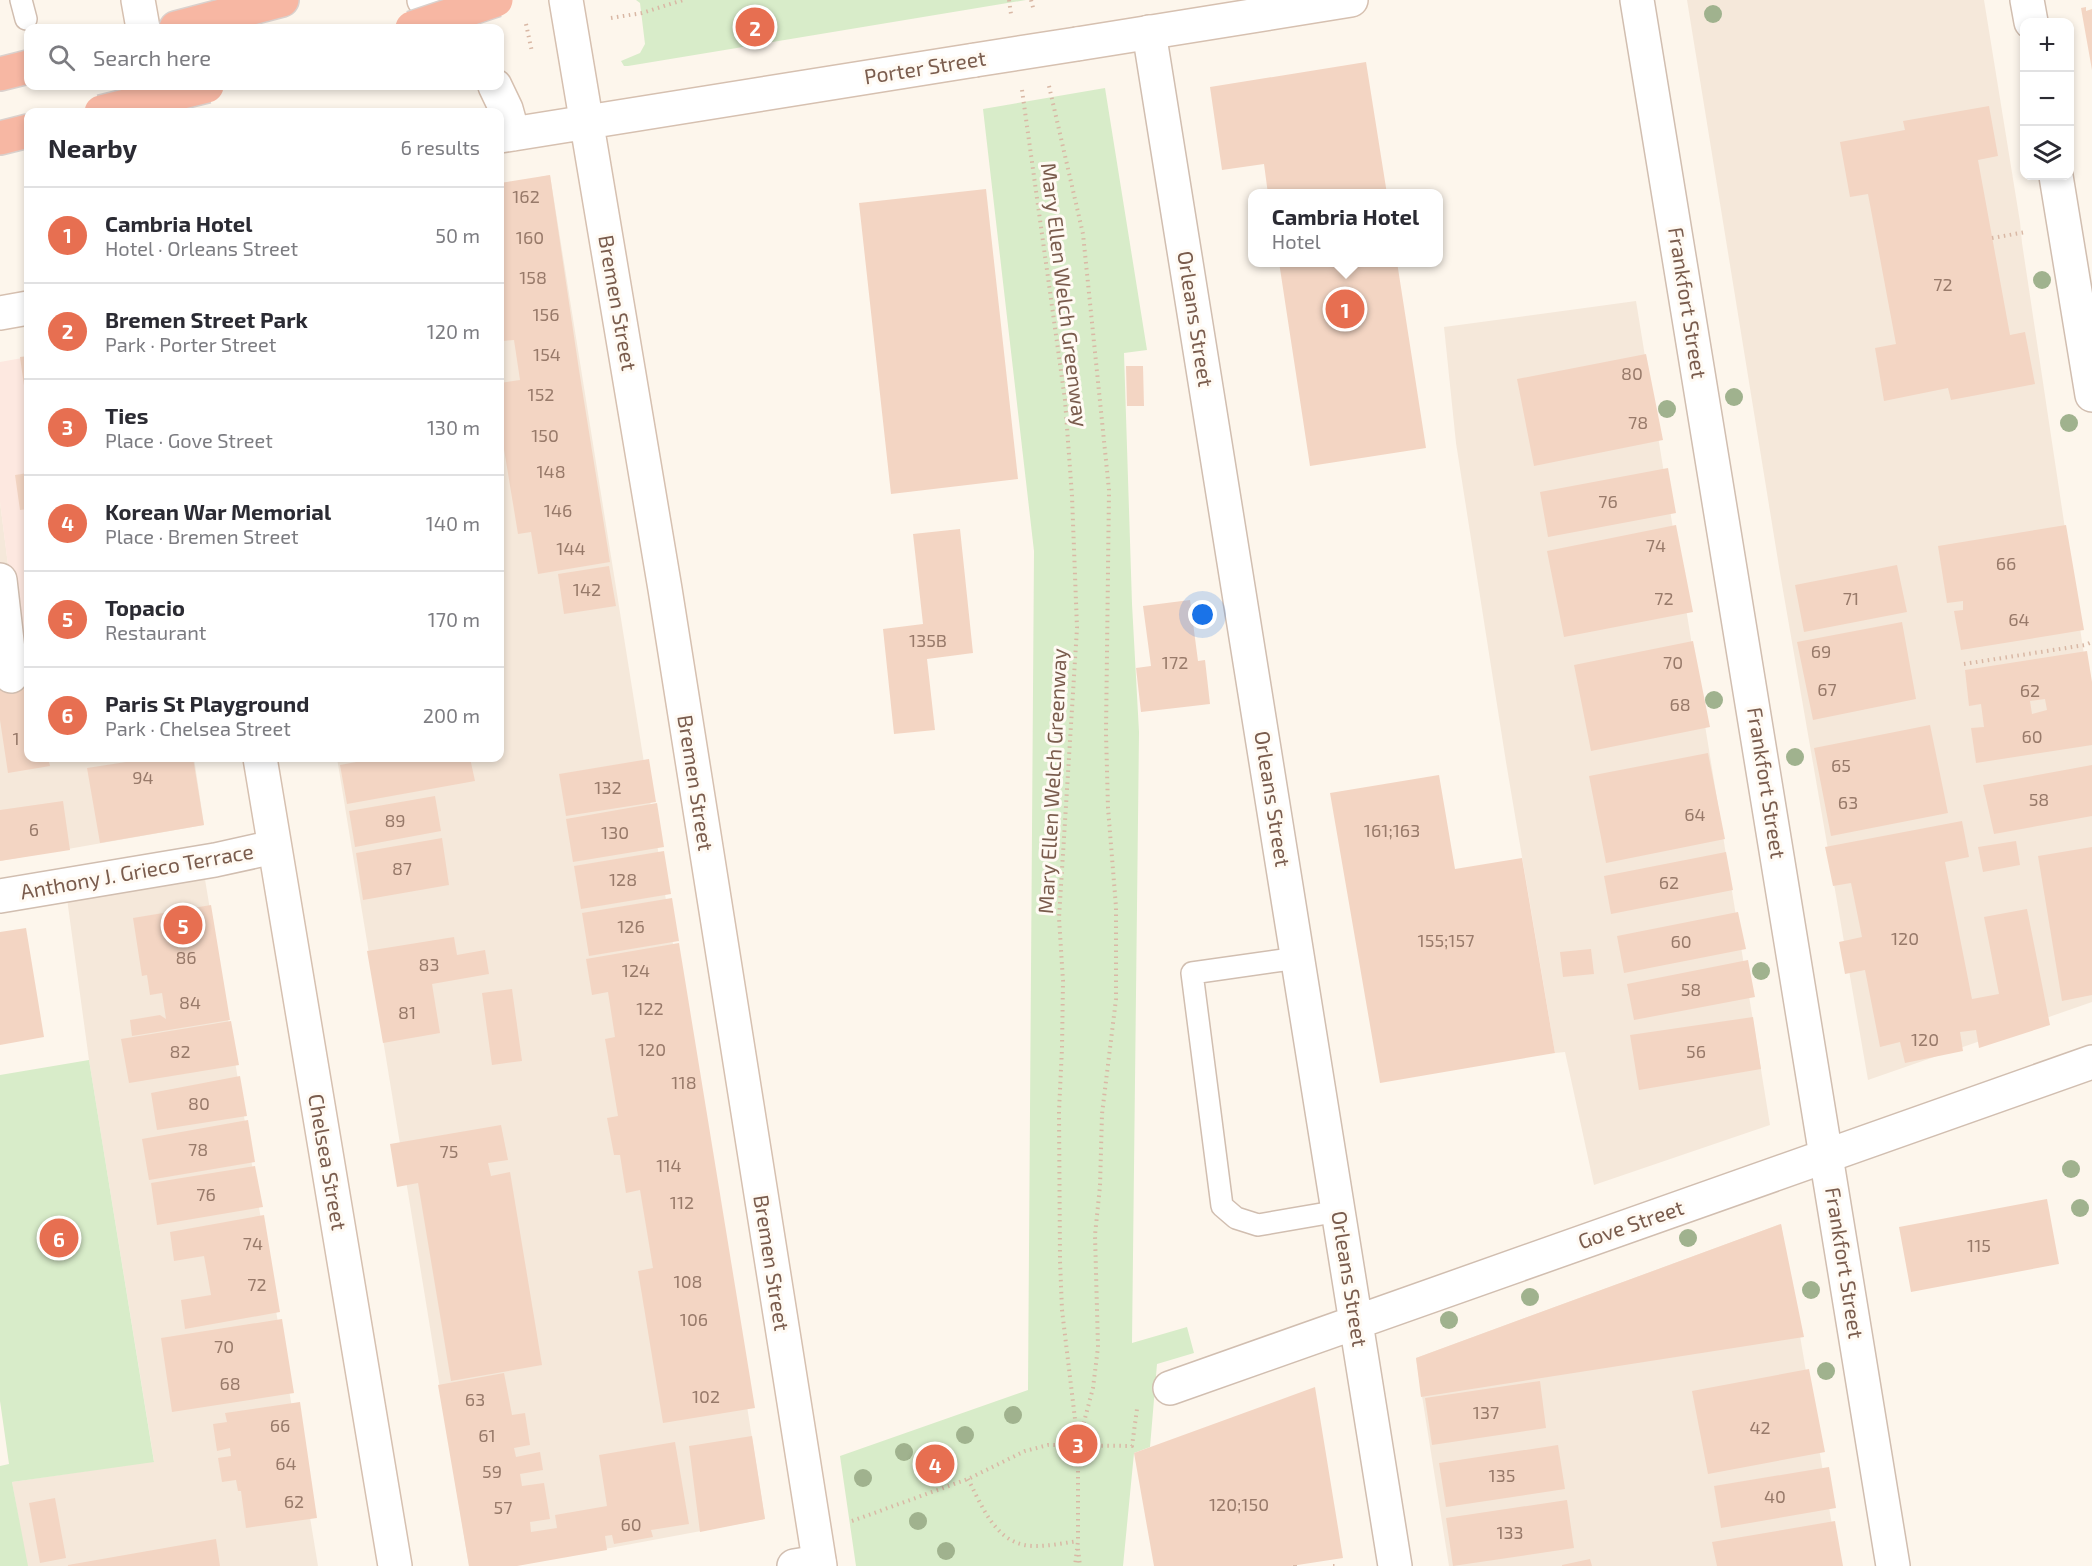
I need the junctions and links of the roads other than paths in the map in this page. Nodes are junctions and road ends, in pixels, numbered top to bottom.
1 (138, 0) edge
2 (282, 0) edge
3 (424, 0) edge
4 (496, 0) edge
5 (566, 0) edge
6 (1351, 0) edge
7 (1637, 0) edge
8 (2028, 0) edge
9 (2030, 18) edge
10 (142, 24) edge
11 (191, 24) edge
12 (424, 24) edge
13 (445, 24) edge
14 (1149, 32) junction
15 (24, 68) edge
16 (0, 74) edge
17 (153, 90) edge
18 (191, 90) edge
19 (497, 90) edge
20 (117, 108) edge
21 (155, 108) edge
22 (586, 122) junction
23 (24, 132) edge
24 (506, 135) edge
25 (0, 138) edge
26 (2057, 180) edge
27 (24, 309) edge
28 (0, 313) edge
29 (2092, 395) edge
30 (0, 580) edge
31 (13, 675) edge
32 (261, 762) edge
33 (274, 847) junction
34 (0, 896) edge
35 (1298, 958) junction
36 (2092, 1062) edge
37 (1827, 1156) junction
38 (1339, 1211) junction
39 (1356, 1321) junction
40 (1170, 1388) dead end
41 (811, 1565) edge
42 (395, 1566) edge
43 (1395, 1566) edge
44 (1893, 1566) edge

1 - 10 street
2 - 11 highway
3 - 13 street
4 - 12 highway, bridge
5 - 22 street, Bremen Street
6 - 14 street, Porter Street
7 - 37 street, Frankfort Street
8 - 9 street
14 - 22 street, Porter Street, bridge
14 - 35 street, Orleans Street
15 - 16 highway
17 - 21 street
18 - 20 highway, bridge
19 - 24 street
22 - 24 street, Porter Street
22 - 41 street, Bremen Street
23 - 25 highway
26 - 29 street
27 - 28 street
30 - 31 street
32 - 33 street, Chelsea Street
33 - 34 street, Anthony J. Grieco Terrace
33 - 42 street, Chelsea Street
35 - 38 street, Orleans Street
35 - 38 lane
36 - 37 street, Gove Street
37 - 39 street, Gove Street
37 - 44 street, Frankfort Street
38 - 39 street, Orleans Street
39 - 40 street, Gove Street
39 - 43 street, Orleans Street

